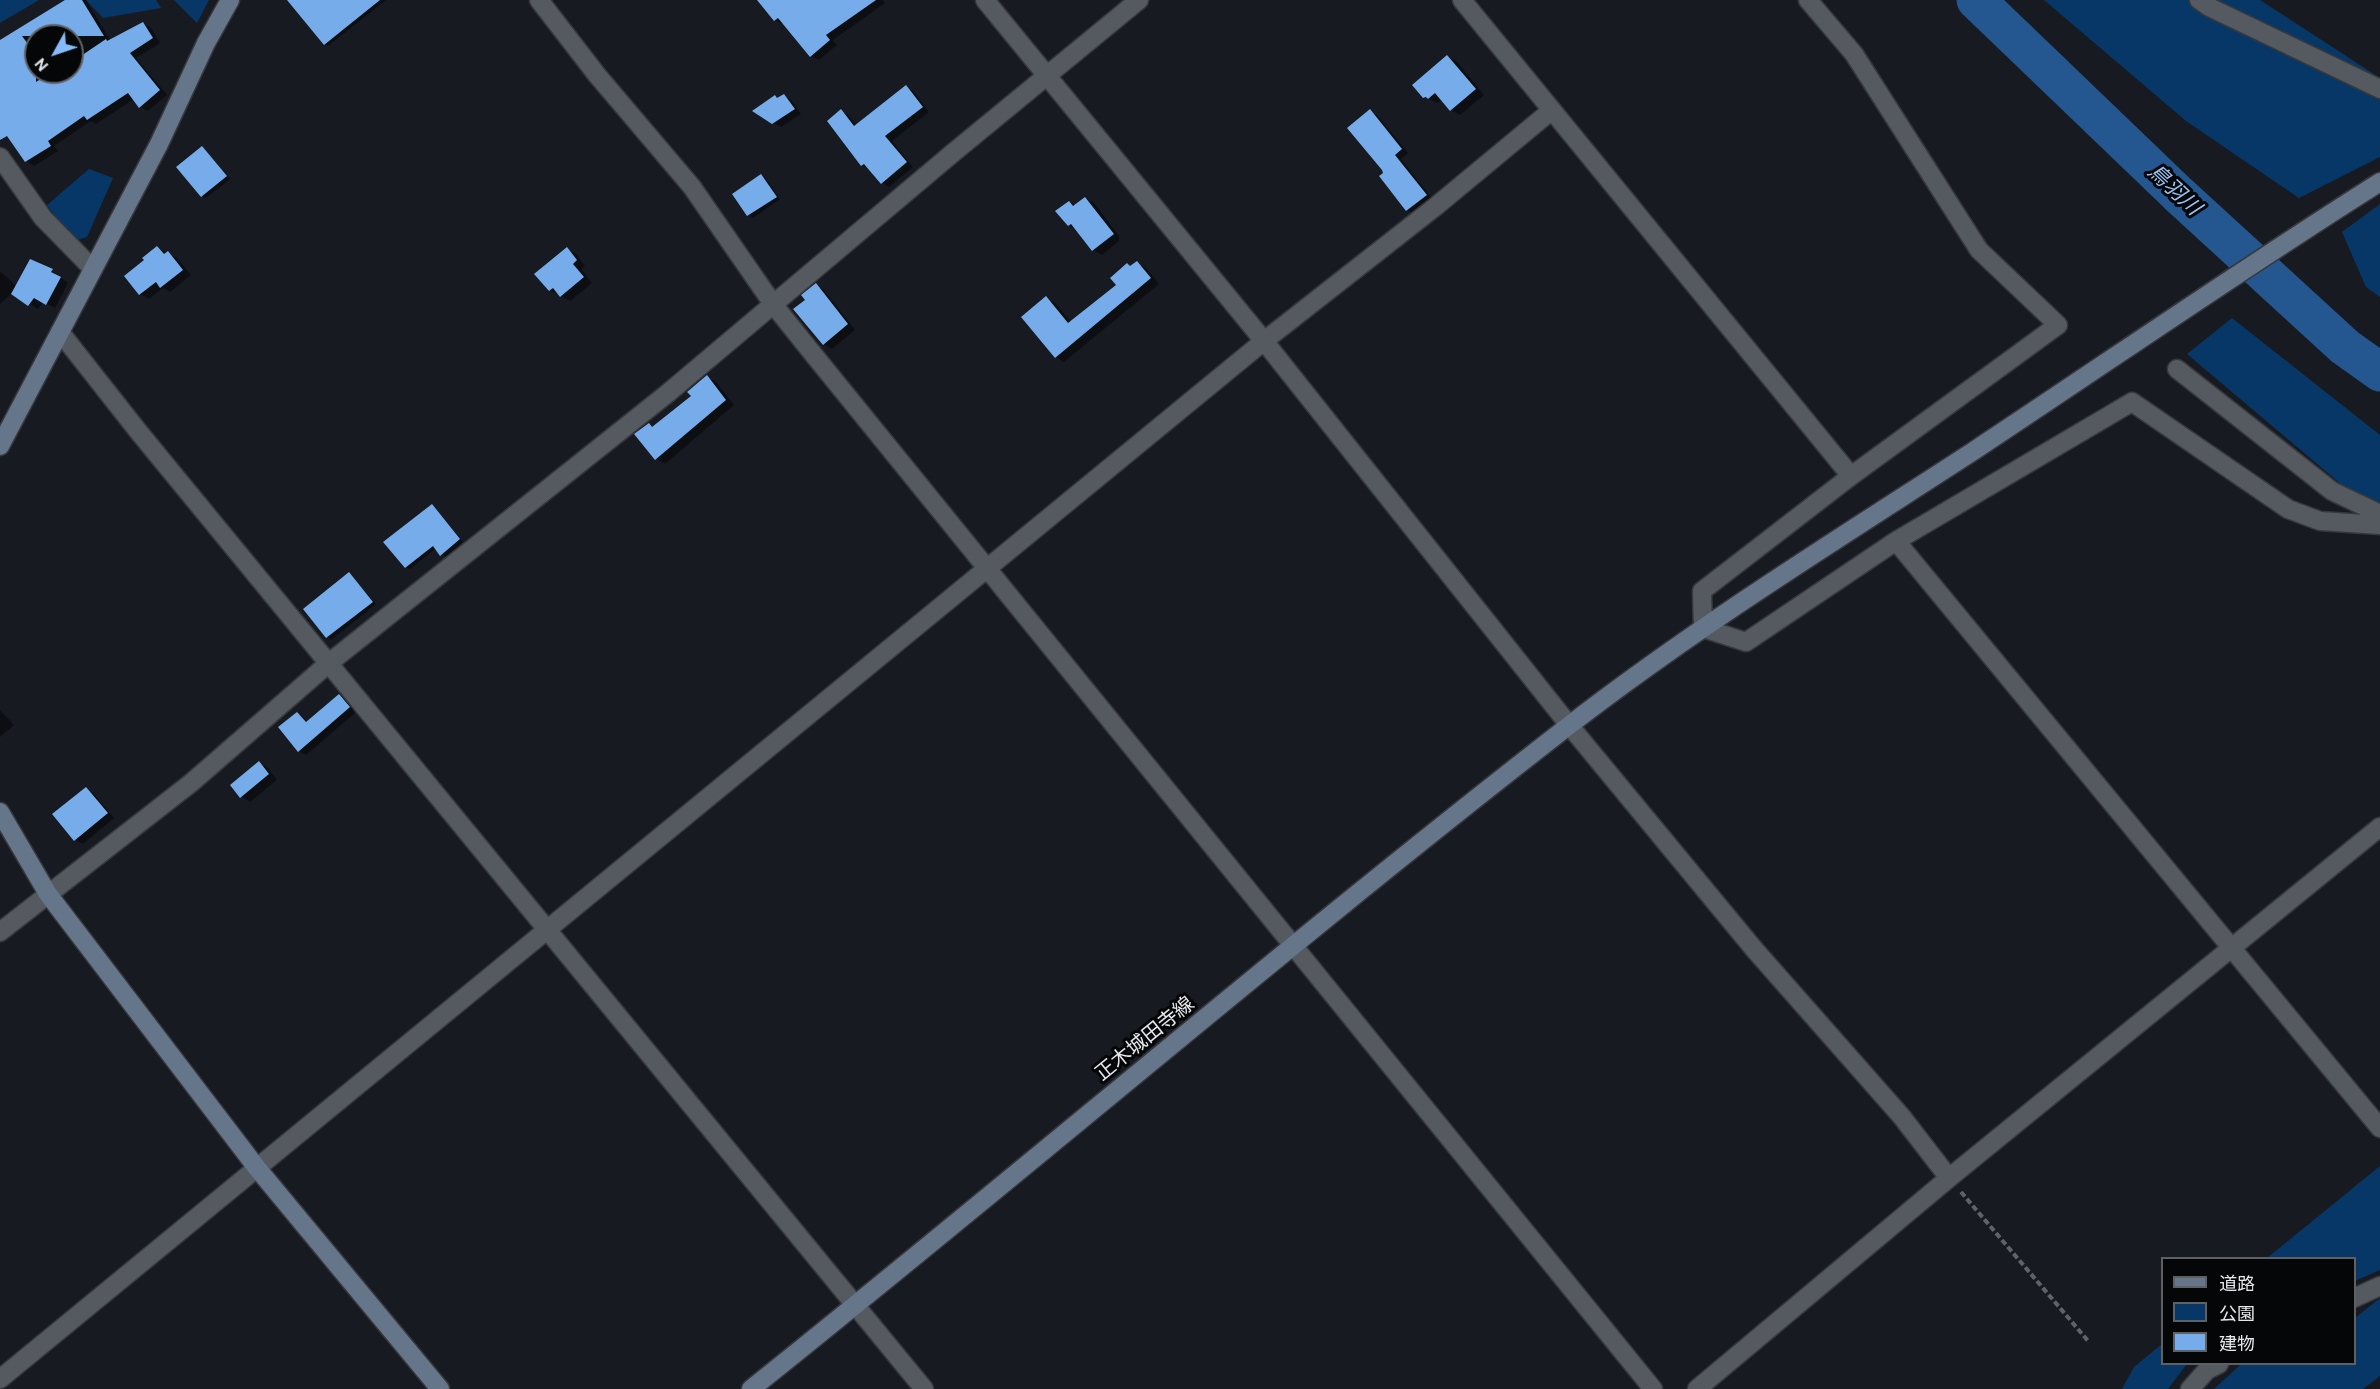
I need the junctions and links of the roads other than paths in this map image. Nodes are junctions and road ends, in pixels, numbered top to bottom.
1 (230, 0) edge
2 (539, 0) edge
3 (985, 0) edge
4 (1139, 0) edge
5 (1462, 0) edge
6 (1808, 0) edge
7 (2199, 0) edge
8 (1047, 75) junction
9 (2380, 89) edge
10 (1552, 110) junction
11 (0, 157) edge
12 (2380, 182) edge
13 (92, 268) junction
14 (773, 304) junction
15 (60, 332) junction
16 (1264, 341) junction
17 (2177, 369) dead end
18 (0, 446) edge
19 (1851, 476) junction
20 (2380, 514) edge
21 (2380, 525) edge
22 (1896, 542) junction
23 (987, 570) junction
24 (1703, 628) junction
25 (329, 663) junction
26 (1569, 726) junction
27 (0, 812) edge
28 (2380, 827) edge
29 (48, 894) junction
30 (548, 930) junction
31 (0, 932) edge
32 (1294, 946) junction
33 (2232, 949) junction
34 (2380, 1128) edge
35 (257, 1168) junction
36 (1949, 1178) junction
37 (2380, 1286) edge
38 (2356, 1298) edge
39 (856, 1305) junction
40 (2217, 1365) edge
41 (0, 1379) edge
42 (440, 1389) edge
43 (751, 1389) edge
44 (924, 1389) edge
45 (1653, 1389) edge
46 (1697, 1389) edge
47 (2190, 1389) edge

1 - 13 street
2 - 14 street
3 - 8 street
4 - 8 street
5 - 10 street
6 - 19 street
7 - 9 street
8 - 14 street
8 - 16 street
10 - 16 street
10 - 19 street
11 - 13 street
12 - 24 street, 正木城田寺線
13 - 15 street
14 - 23 street
14 - 25 street
15 - 18 street
15 - 25 street
16 - 23 street
16 - 26 street
17 - 20 street
19 - 24 street
21 - 22 street
22 - 24 street
22 - 33 street
23 - 30 street
23 - 32 street
24 - 26 street, 正木城田寺線
25 - 29 street
25 - 30 street
26 - 32 street, 正木城田寺線
26 - 36 street
27 - 29 street
28 - 33 street
29 - 31 street
29 - 35 street
30 - 35 street
30 - 39 street
32 - 39 street, 正木城田寺線
32 - 45 street
33 - 34 street
33 - 36 street
35 - 41 street
35 - 42 street
36 - 46 street
37 - 38 street
39 - 43 street, 正木城田寺線
39 - 44 street
40 - 47 street

